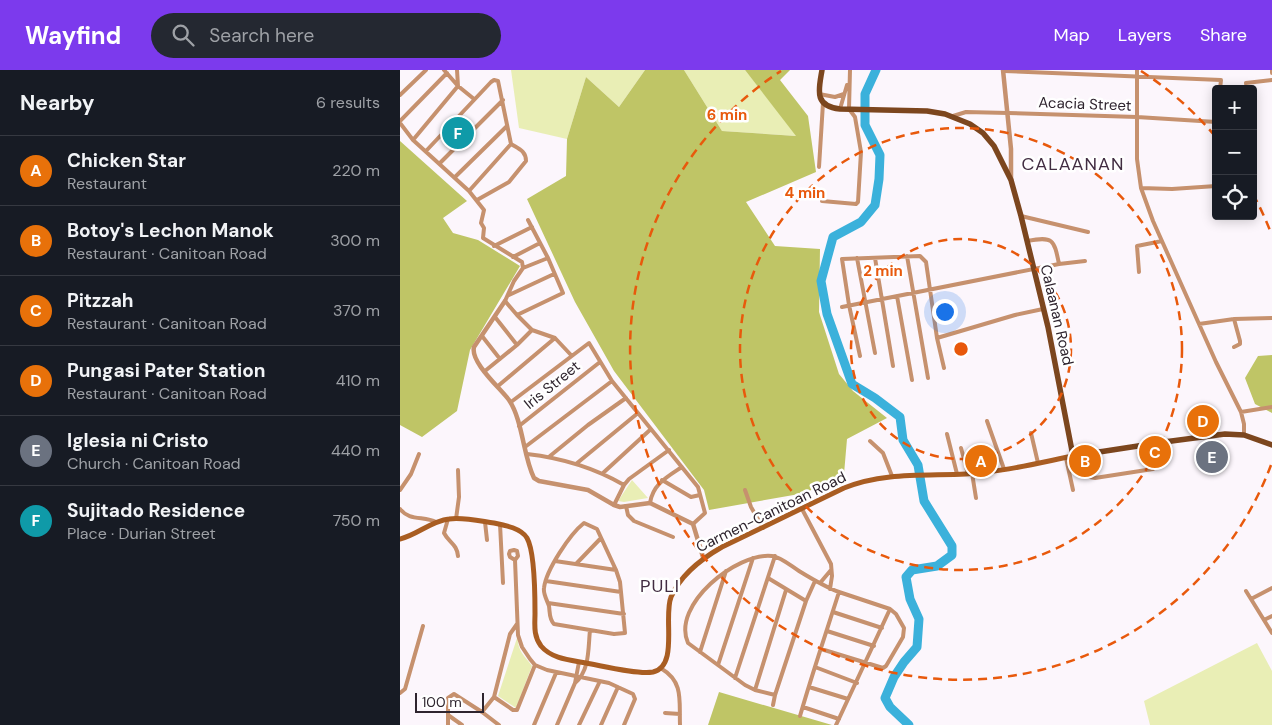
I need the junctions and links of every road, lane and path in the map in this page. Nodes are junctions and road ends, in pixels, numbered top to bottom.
1 (426, 70) edge
2 (457, 70) edge
3 (822, 70) edge
4 (850, 70) edge
5 (1137, 70) edge
6 (1004, 71) edge
7 (446, 72) edge
8 (1137, 76) junction
9 (1272, 80) edge
10 (848, 81) junction
11 (1220, 85) edge
12 (1246, 85) edge
13 (458, 86) junction
14 (819, 94) junction
15 (844, 94) junction
16 (400, 95) edge
17 (474, 99) junction
18 (503, 100) junction
19 (823, 103) junction
20 (840, 109) junction
21 (852, 109) junction
22 (1008, 113) junction
23 (953, 116) junction
24 (1136, 117) junction
25 (400, 122) edge
26 (1212, 122) edge
27 (507, 126) junction
28 (413, 140) junction
29 (511, 144) junction
30 (426, 151) junction
31 (440, 163) junction
32 (819, 167) dead end
33 (455, 177) junction
34 (1011, 180) junction
35 (1212, 186) edge
36 (1141, 188) junction
37 (469, 191) junction
38 (477, 200) junction
39 (822, 201) dead end
40 (1021, 216) junction
41 (528, 220) dead end
42 (532, 227) junction
43 (1088, 232) dead end
44 (1027, 241) junction
45 (1162, 241) junction
46 (540, 244) junction
47 (494, 246) junction
48 (907, 256) junction
49 (514, 257) junction
50 (548, 258) junction
51 (858, 258) junction
52 (875, 258) junction
53 (1085, 261) dead end
54 (1059, 264) junction
55 (523, 268) junction
56 (1034, 269) junction
57 (1139, 272) dead end
58 (554, 274) junction
59 (930, 289) junction
60 (914, 292) junction
61 (509, 295) junction
62 (897, 296) junction
63 (881, 299) junction
64 (506, 301) junction
65 (865, 302) junction
66 (849, 305) junction
67 (842, 307) dead end
68 (1043, 309) junction
69 (516, 316) junction
70 (495, 317) junction
71 (1272, 318) edge
72 (1234, 319) junction
73 (1199, 324) junction
74 (532, 330) junction
75 (482, 336) junction
76 (555, 338) junction
77 (937, 338) junction
78 (517, 345) junction
79 (1234, 347) dead end
80 (875, 353) dead end
81 (571, 355) junction
82 (860, 356) dead end
83 (500, 359) junction
84 (600, 362) junction
85 (893, 366) dead end
86 (944, 368) dead end
87 (485, 372) junction
88 (928, 378) dead end
89 (912, 380) dead end
90 (612, 381) junction
91 (498, 386) junction
92 (626, 398) junction
93 (511, 402) junction
94 (1272, 407) edge
95 (1240, 412) junction
96 (638, 413) junction
97 (987, 421) dead end
98 (519, 426) junction
99 (651, 429) junction
100 (1031, 433) dead end
101 (947, 434) dead end
102 (1244, 435) junction
103 (870, 441) dead end
104 (1149, 444) junction
105 (1272, 444) edge
106 (525, 447) junction
107 (961, 448) dead end
108 (669, 450) junction
109 (419, 454) dead end
110 (527, 454) junction
111 (550, 456) junction
112 (1076, 456) junction
113 (1066, 458) junction
114 (1038, 463) junction
115 (576, 464) junction
116 (682, 467) junction
117 (1004, 469) junction
118 (458, 470) dead end
119 (603, 473) junction
120 (957, 474) junction
121 (970, 474) junction
122 (892, 476) junction
123 (662, 480) junction
124 (624, 485) junction
125 (400, 490) edge
126 (745, 490) dead end
127 (1073, 490) dead end
128 (700, 494) junction
129 (976, 498) dead end
130 (650, 504) junction
131 (614, 505) junction
132 (626, 506) junction
133 (788, 506) dead end
134 (802, 509) junction
135 (400, 510) edge
136 (448, 519) junction
137 (456, 519) junction
138 (436, 522) junction
139 (485, 522) junction
140 (500, 524) junction
141 (693, 524) junction
142 (761, 526) junction
143 (673, 537) dead end
144 (601, 538) junction
145 (400, 539) edge
146 (487, 540) dead end
147 (458, 556) dead end
148 (775, 556) junction
149 (703, 557) junction
150 (753, 558) junction
151 (514, 560) dead end
152 (555, 561) junction
153 (576, 564) junction
154 (616, 570) junction
155 (726, 570) junction
156 (831, 570) junction
157 (768, 578) junction
158 (546, 581) junction
159 (815, 581) junction
160 (503, 583) dead end
161 (820, 583) junction
162 (830, 588) junction
163 (1272, 588) edge
164 (786, 590) junction
165 (1246, 591) dead end
166 (621, 592) junction
167 (840, 592) junction
168 (1251, 599) junction
169 (806, 601) junction
170 (548, 603) junction
171 (890, 609) junction
172 (833, 612) junction
173 (624, 614) junction
174 (1272, 616) edge
175 (1264, 620) junction
176 (517, 624) junction
177 (423, 626) dead end
178 (882, 628) junction
179 (590, 630) junction
180 (827, 631) junction
181 (1272, 633) edge
182 (874, 646) junction
183 (821, 649) junction
184 (700, 652) junction
185 (579, 662) junction
186 (587, 663) junction
187 (866, 663) junction
188 (536, 664) junction
189 (718, 665) junction
190 (816, 667) junction
191 (662, 669) junction
192 (556, 673) junction
193 (575, 675) junction
194 (582, 677) junction
195 (735, 678) junction
196 (600, 681) junction
197 (575, 683) junction
198 (857, 683) junction
199 (618, 687) junction
200 (809, 687) junction
201 (755, 690) junction
202 (400, 693) edge
203 (775, 695) junction
204 (494, 697) junction
205 (848, 699) junction
206 (773, 705) dead end
207 (803, 707) junction
208 (482, 712) junction
209 (665, 714) dead end
210 (680, 714) junction
211 (448, 715) junction
212 (800, 716) dead end
213 (839, 719) junction
214 (448, 725) edge
215 (462, 725) edge
216 (499, 725) edge
217 (534, 725) edge
218 (557, 725) edge
219 (579, 725) edge
220 (601, 725) edge
221 (624, 725) edge
222 (680, 725) edge
223 (836, 725) edge

1 - 16 street
2 - 13 street
3 - 14 main road
4 - 10 street
5 - 8 street
6 - 8 street
6 - 22 street
7 - 13 street
7 - 25 street
8 - 11 street
8 - 24 street
9 - 12 street
10 - 15 street
10 - 21 street
13 - 17 street
13 - 28 street
14 - 15 street
14 - 19 main road
15 - 20 street
17 - 18 street
17 - 30 street
18 - 27 street
18 - 31 street
19 - 20 main road, Calaanan Road
19 - 32 street
20 - 21 main road, Calaanan Road
21 - 23 main road, Calaanan Road
21 - 39 street
22 - 23 street, Acacia Street
22 - 24 street, Acacia Street
22 - 34 street
23 - 34 main road, Calaanan Road
24 - 26 street, Acacia Street
24 - 36 street
25 - 28 street
27 - 29 street
27 - 33 street
28 - 30 street
29 - 37 street
29 - 38 street
30 - 31 street
31 - 33 street
33 - 37 street
34 - 40 main road, Calaanan Road
35 - 36 street
36 - 45 street
37 - 38 street
38 - 47 street
40 - 43 street
40 - 44 main road, Calaanan Road
41 - 42 street
42 - 46 street
42 - 47 street
44 - 54 street
44 - 56 main road, Calaanan Road
45 - 57 street
45 - 73 street
46 - 49 street
46 - 50 street
47 - 49 street
48 - 52 street
48 - 59 street
48 - 60 street
49 - 55 street
50 - 55 street
50 - 58 street
51 - 52 street
51 - 65 street
51 - 66 street
52 - 63 street
53 - 54 street
54 - 56 street
55 - 61 street
56 - 59 street
56 - 68 main road, Calaanan Road
58 - 61 street
58 - 69 street
59 - 60 street
59 - 77 street
60 - 62 street
60 - 88 street
61 - 64 street
62 - 63 street
62 - 89 street
63 - 65 street
63 - 85 street
64 - 69 street
64 - 70 street
65 - 66 street
65 - 80 street
66 - 67 street
66 - 82 street
68 - 77 street
68 - 112 main road, Calaanan Road
69 - 74 street
70 - 75 street
70 - 78 street
71 - 72 street
72 - 73 street
72 - 79 street
73 - 95 street
74 - 76 street
74 - 78 street
75 - 83 street
75 - 87 street
76 - 81 street
76 - 91 street
77 - 86 street
78 - 83 street
81 - 84 street
81 - 93 street
83 - 87 street
84 - 90 street
84 - 98 street, Iris Street
87 - 91 street
90 - 92 street
90 - 106 street
91 - 93 street
92 - 96 street
92 - 111 street
93 - 98 street
94 - 95 street
95 - 102 street
96 - 99 street
96 - 115 street
97 - 117 street
98 - 106 street
99 - 108 street
99 - 119 street
100 - 114 street
101 - 120 street
102 - 104 main road
102 - 105 main road
103 - 122 street
104 - 112 main road
104 - 112 street
106 - 110 street
107 - 121 street
108 - 116 street
108 - 124 street
109 - 125 street
110 - 111 street
110 - 131 street
111 - 115 street
112 - 113 main road, Carmen-Canitoan Road
113 - 114 main road, Carmen-Canitoan Road
113 - 127 street
114 - 117 main road, Carmen-Canitoan Road
115 - 119 street
116 - 123 street
116 - 128 street
117 - 121 main road, Carmen-Canitoan Road
118 - 137 street
119 - 124 street
120 - 121 main road, Carmen-Canitoan Road
120 - 122 main road, Carmen-Canitoan Road
121 - 129 street
122 - 134 main road, Carmen-Canitoan Road
123 - 128 street
123 - 130 street
124 - 131 street
126 - 142 street
128 - 141 street
130 - 132 street
130 - 141 street
131 - 132 street
132 - 143 street
133 - 142 street
134 - 142 main road, Carmen-Canitoan Road
134 - 156 street
135 - 138 street
136 - 137 main road
136 - 138 main road
136 - 147 street
137 - 139 main road
138 - 145 main road
139 - 140 main road
139 - 146 street
140 - 160 street
140 - 185 main road
141 - 149 street
142 - 149 main road, Carmen-Canitoan Road
144 - 152 street
144 - 153 street
144 - 154 street
148 - 150 street
148 - 157 street
148 - 159 street
149 - 191 main road, Carmen-Canitoan Road
150 - 155 street
150 - 189 street
151 - 176 street
152 - 153 street
152 - 158 street
153 - 154 street
154 - 166 street
155 - 184 street
155 - 184 street
156 - 161 street
156 - 162 street
157 - 164 street
157 - 195 street
158 - 166 street
158 - 170 street
159 - 161 street
159 - 169 street
161 - 162 street
162 - 167 street
163 - 168 street
164 - 169 street
164 - 201 street
165 - 168 street
166 - 173 street
167 - 171 street
167 - 172 street
168 - 175 street
169 - 203 street
170 - 173 street
170 - 179 street
171 - 178 street
171 - 187 street
172 - 178 street
172 - 180 street
173 - 179 street
174 - 175 street
175 - 181 street
176 - 188 street
176 - 204 street
177 - 202 street
178 - 182 street
179 - 186 street
180 - 182 street
180 - 183 street
182 - 187 street
183 - 187 street
183 - 190 street
184 - 189 street
185 - 186 main road
185 - 193 street
186 - 191 main road
186 - 194 street
187 - 198 street
188 - 192 street
188 - 204 street
189 - 195 street
190 - 198 street
190 - 200 street
191 - 210 street
192 - 193 street
192 - 217 street
193 - 194 street
193 - 197 street
194 - 196 street
194 - 197 street
195 - 201 street
196 - 199 street
196 - 219 street
197 - 218 street
198 - 205 street
199 - 220 street
199 - 221 street
200 - 205 street
200 - 207 street
201 - 203 street
203 - 206 street
204 - 208 street
205 - 213 street
207 - 212 street
207 - 213 street
208 - 211 street
208 - 216 street
209 - 210 street
210 - 222 street
211 - 214 street
211 - 215 street
213 - 223 street

